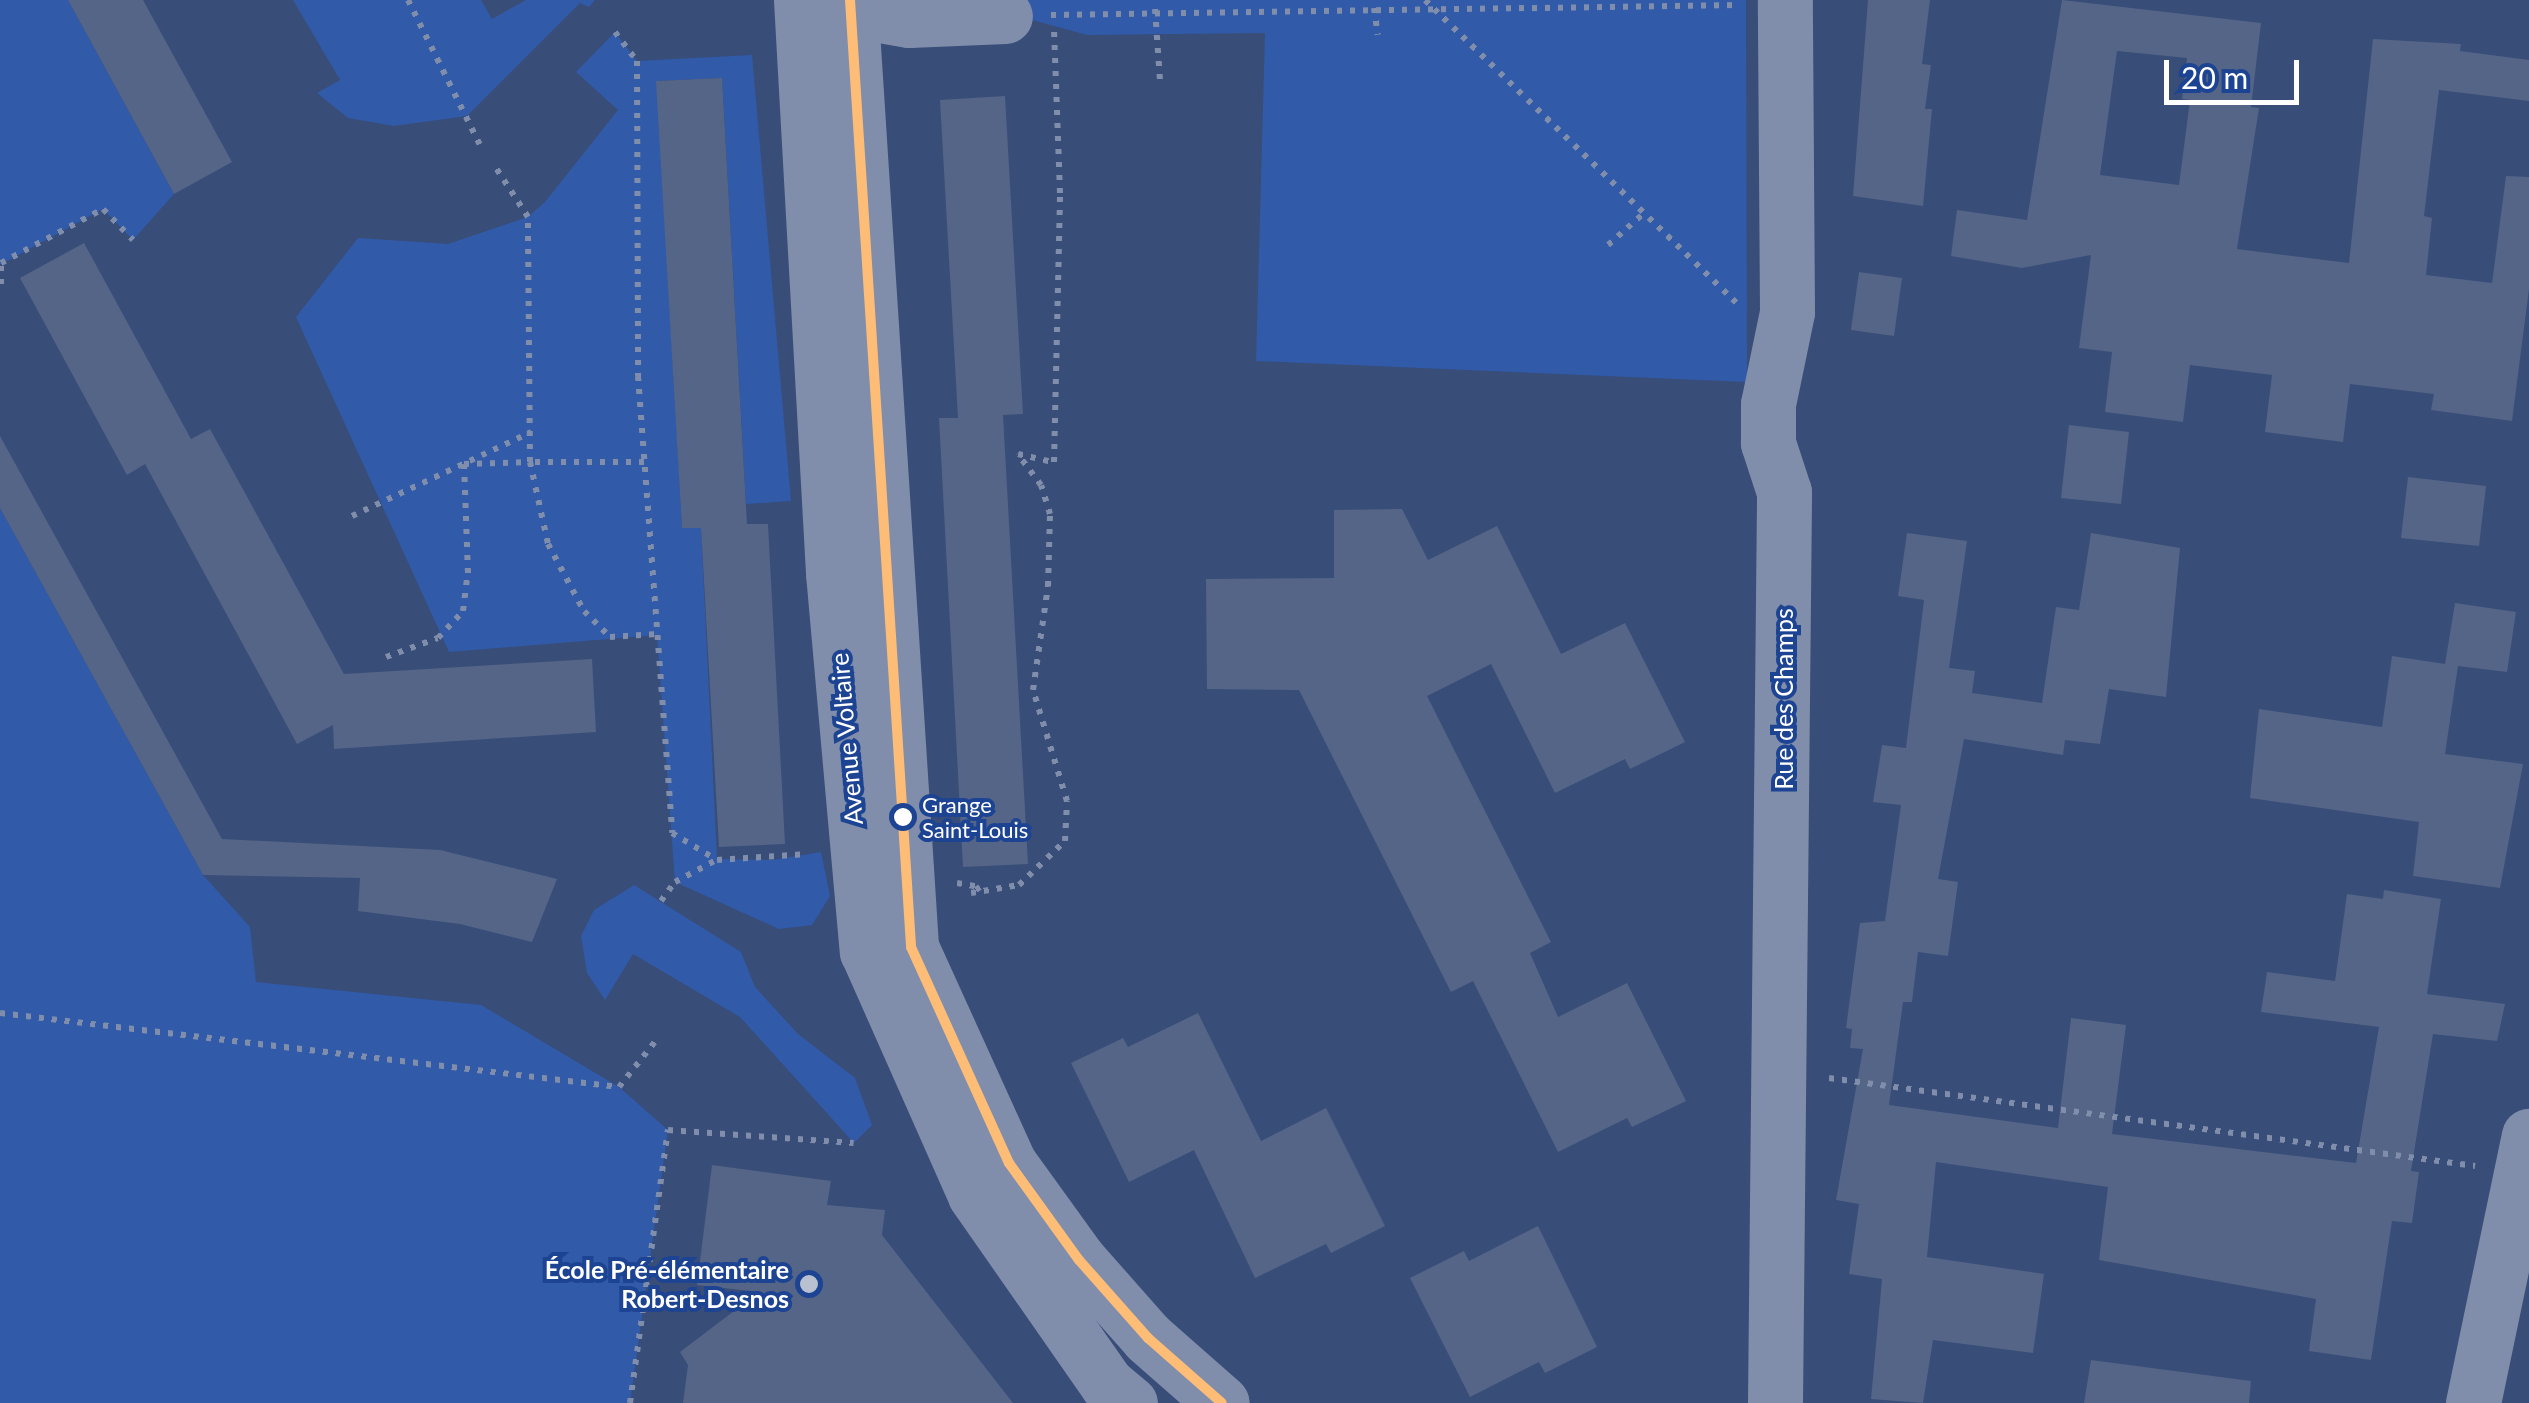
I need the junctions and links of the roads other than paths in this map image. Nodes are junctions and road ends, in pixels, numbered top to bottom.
1 (1767, 2) edge
2 (834, 3) edge
3 (1030, 15) road end
4 (2525, 1154) edge
5 (1130, 1403) edge
6 (1222, 1403) edge
7 (1774, 1403) edge
8 (2473, 1403) edge

1 - 7 street, Rue des Champs
2 - 3 street
2 - 5 street, Avenue Voltaire
2 - 6 street, Avenue Voltaire
4 - 8 street

